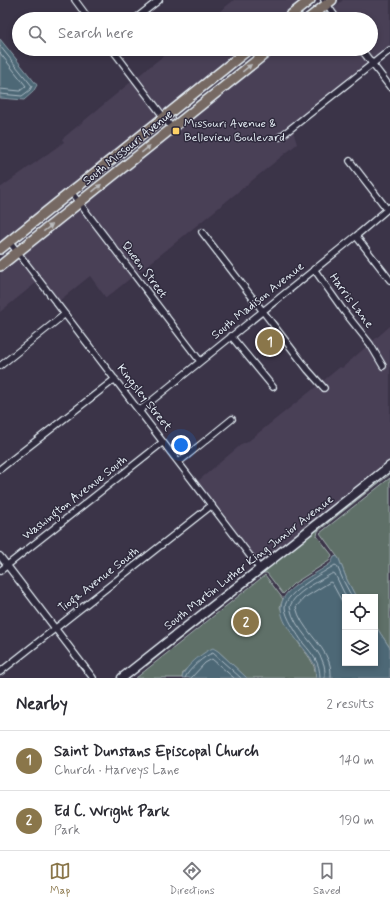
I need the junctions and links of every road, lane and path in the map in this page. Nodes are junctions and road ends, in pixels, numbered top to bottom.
1 (74, 0) edge
2 (158, 0) edge
3 (310, 0) edge
4 (327, 2) edge
5 (83, 12) edge
6 (143, 12) edge
7 (295, 12) edge
8 (316, 12) edge
9 (333, 12) edge
10 (390, 50) edge
11 (117, 56) edge
12 (240, 56) edge
13 (262, 56) edge
14 (366, 56) edge
15 (372, 64) junction
16 (390, 87) edge
17 (164, 117) junction
18 (172, 128) junction
19 (280, 137) dead end
20 (350, 161) dead end
21 (71, 192) junction
22 (79, 202) junction
23 (389, 208) edge
24 (202, 232) dead end
25 (356, 236) junction
26 (9, 242) junction
27 (0, 249) edge
28 (17, 252) junction
29 (0, 266) edge
30 (314, 269) junction
31 (390, 280) edge
32 (263, 311) junction
33 (65, 314) junction
34 (231, 336) junction
35 (200, 361) junction
36 (0, 366) edge
37 (383, 366) dead end
38 (114, 379) junction
39 (274, 387) dead end
40 (324, 388) dead end
41 (139, 411) junction
42 (232, 419) dead end
43 (163, 442) junction
44 (179, 462) junction
45 (390, 466) edge
46 (0, 469) edge
47 (212, 505) junction
48 (0, 556) edge
49 (7, 565) junction
50 (260, 569) junction
51 (0, 571) edge
52 (56, 629) junction
53 (0, 672) edge
54 (93, 678) edge
55 (122, 678) edge

1 - 5 street
2 - 6 street
3 - 7 main road
4 - 8 main road
4 - 9 street
10 - 15 street
11 - 17 street
12 - 17 main road, South Missouri Avenue
18 -> 13 main road, South Missouri Avenue
14 - 15 street
15 - 16 street
15 - 19 street
17 - 18 street
17 - 21 main road, South Missouri Avenue
22 -> 18 main road, South Missouri Avenue
20 - 23 street
21 - 22 street, Queen Street
21 - 26 main road, South Missouri Avenue
28 -> 22 main road, South Missouri Avenue
22 - 35 street, Queen Street
23 - 25 street, South Madison Avenue
24 - 32 street
25 - 30 street, South Madison Avenue
25 - 31 street
26 - 27 main road, South Missouri Avenue
26 - 28 street, Kingsley Street
28 - 29 main road, South Missouri Avenue
28 - 33 street, Kingsley Street
30 - 32 street, South Madison Avenue
30 - 37 street, Harris Lane
32 - 34 street, South Madison Avenue
32 - 40 street
33 - 36 street
33 - 38 street, Kingsley Street
34 - 35 street, South Madison Avenue
34 - 39 street
35 - 41 street, South Madison Avenue
38 - 41 street, Kingsley Street
38 - 46 street
41 - 43 street, Kingsley Street
42 - 44 street
43 - 44 street, Kingsley Street
43 - 49 street, Washington Avenue South
44 - 47 street, Kingsley Street
45 - 50 street, South Martin Luther King Junior Avenue
47 - 50 street, Kingsley Street
47 - 52 street, Tioga Avenue South
48 - 49 street
49 - 51 street, Washington Avenue South
49 - 52 street
50 - 55 street, South Martin Luther King Junior Avenue
52 - 53 street, Tioga Avenue South
52 - 54 street

